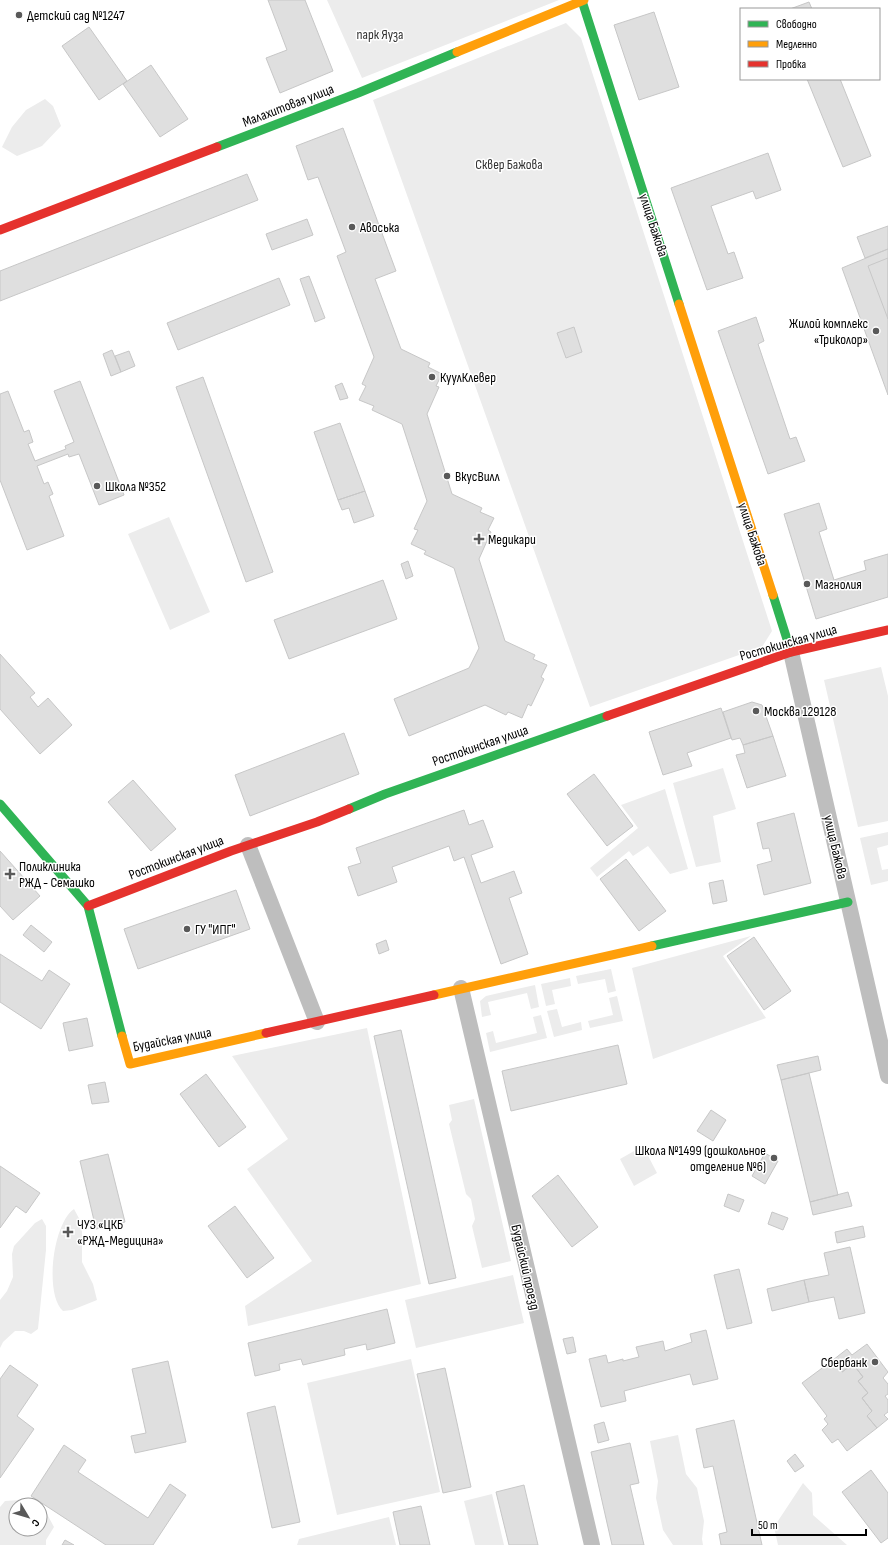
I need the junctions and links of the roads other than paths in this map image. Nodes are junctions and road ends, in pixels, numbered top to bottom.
1 (583, 1) edge
2 (0, 230) edge
3 (888, 630) edge
4 (791, 652) junction
5 (0, 804) edge
6 (248, 845) junction
7 (848, 902) junction
8 (88, 906) junction
9 (461, 988) junction
10 (317, 1022) junction
11 (888, 1076) edge
12 (592, 1545) edge

1 - 2 street, Малахитовая улица
1 - 4 street, улица Бажова
3 - 4 street, Ростокинская улица
4 - 6 street, Ростокинская улица
4 - 7 street, улица Бажова
5 - 8 street, Будайская улица
6 - 8 street, Ростокинская улица
6 - 10 street
7 - 9 street, Будайская улица
7 - 11 street, улица Бажова
8 - 10 street, Будайская улица
9 - 10 street, Будайская улица
9 - 12 street, Будайский проезд

